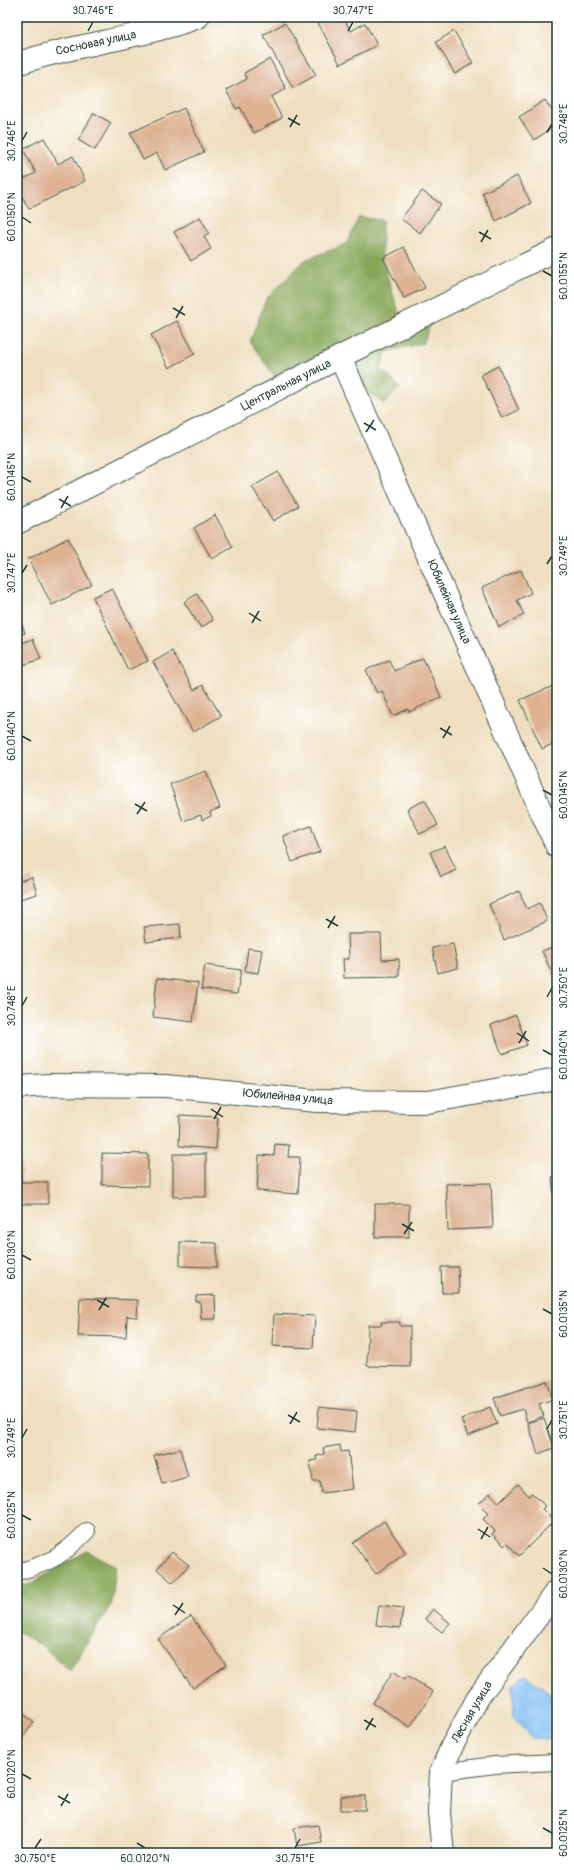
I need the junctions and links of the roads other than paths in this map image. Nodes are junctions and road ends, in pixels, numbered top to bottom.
1 (198, 17) edge
2 (17, 64) edge
3 (557, 249) edge
4 (340, 357) junction
5 (17, 523) edge
6 (557, 847) edge
7 (557, 1079) edge
8 (17, 1087) edge
9 (87, 1530) dead end
10 (17, 1572) edge
11 (557, 1590) edge
12 (557, 1762) edge
13 (441, 1772) junction
14 (443, 1853) edge

1 - 2 street, Сосновая улица
3 - 4 street, Центральная улица
4 - 5 street, Центральная улица
4 - 6 street, Юбилейная улица
7 - 8 street, Юбилейная улица
9 - 10 lane
11 - 13 street, Лесная улица
12 - 13 lane
13 - 14 street, Лесная улица

